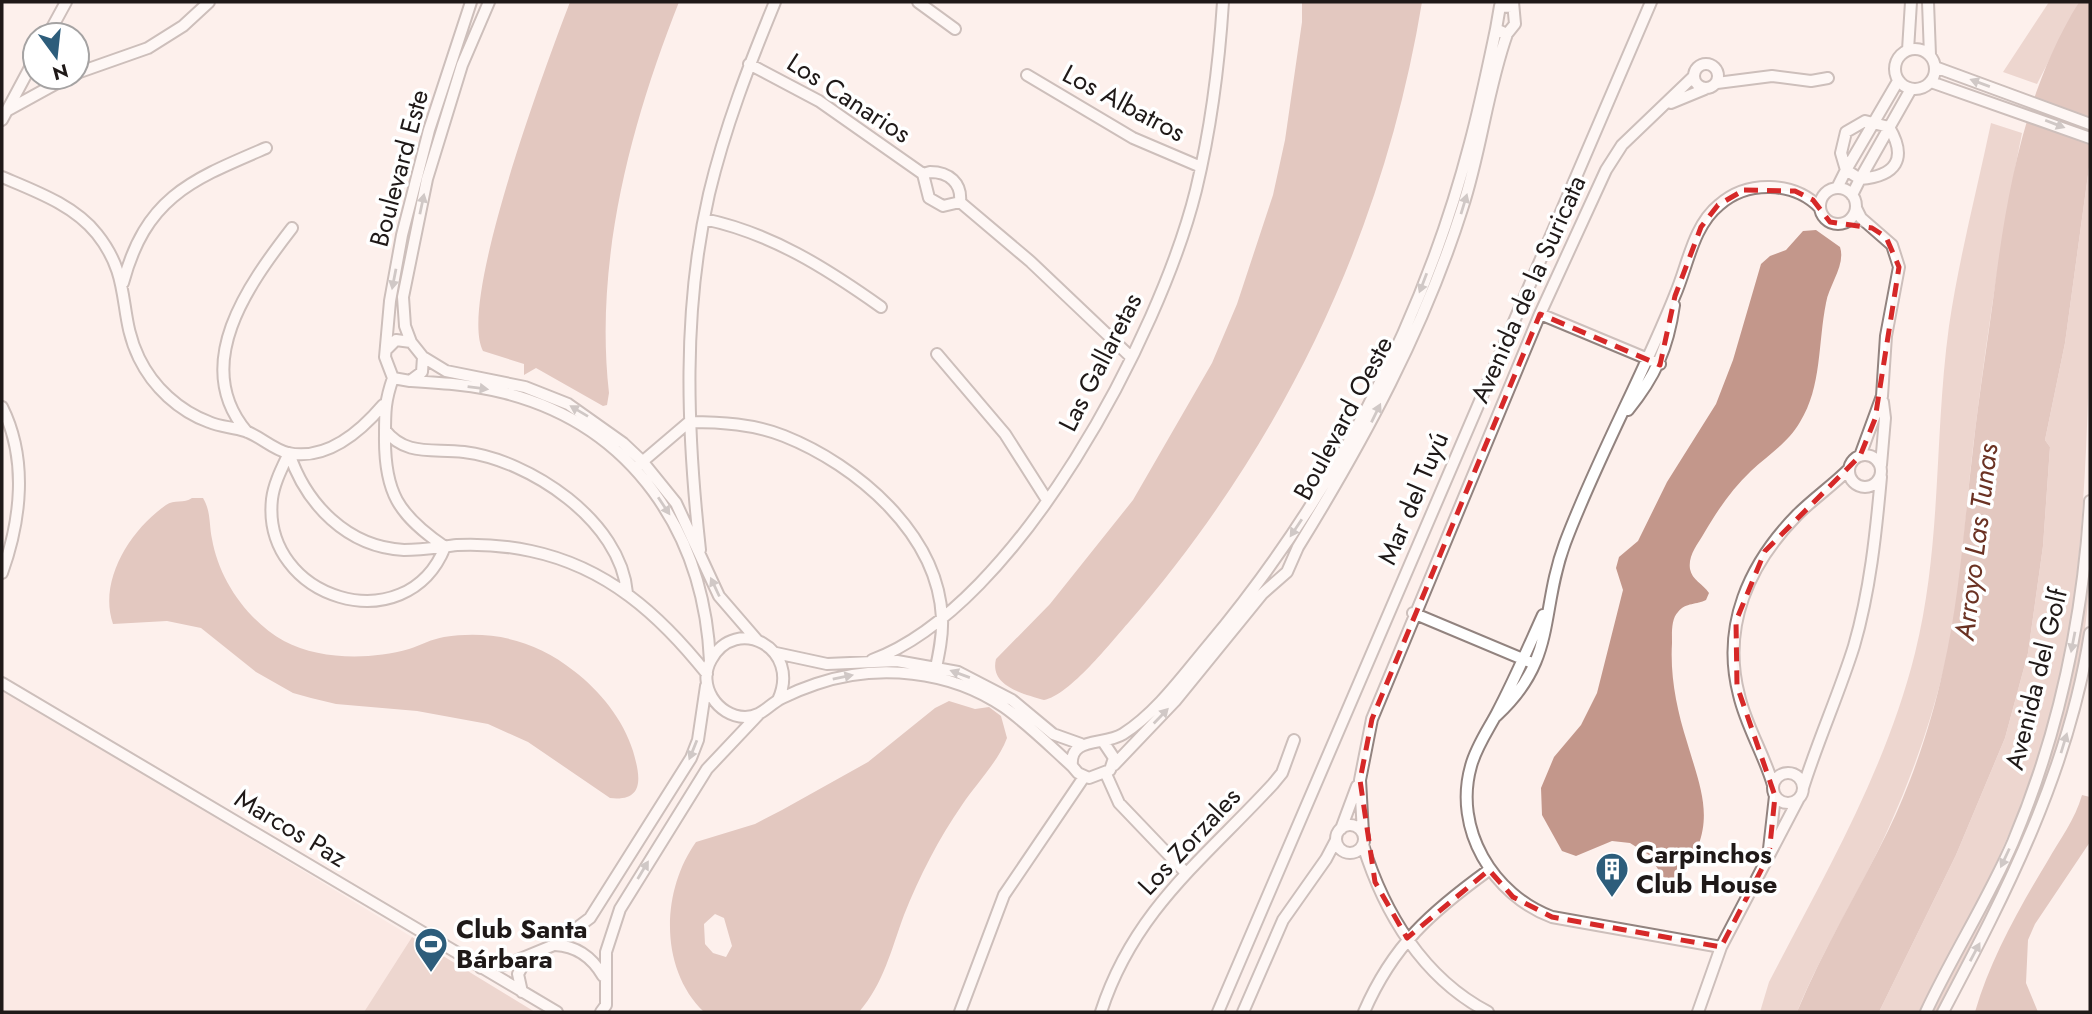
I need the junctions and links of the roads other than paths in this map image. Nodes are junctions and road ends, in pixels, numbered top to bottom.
1 (66, 2) edge
2 (209, 2) edge
3 (471, 2) edge
4 (775, 2) edge
5 (918, 2) edge
6 (1223, 2) edge
7 (1651, 2) edge
8 (1911, 2) edge
9 (1927, 2) edge
10 (486, 4) edge
11 (1501, 4) edge
12 (1513, 4) edge
13 (56, 21) edge
14 (464, 24) junction
15 (479, 26) junction
16 (955, 29) dead end
17 (1496, 29) junction
18 (1507, 34) junction
19 (1908, 50) junction
20 (1930, 55) junction
21 (749, 64) junction
22 (1713, 66) junction
23 (1935, 67) junction
24 (91, 68) edge
25 (1027, 75) dead end
26 (1694, 76) junction
27 (1746, 78) junction
28 (1828, 78) dead end
29 (1898, 81) junction
30 (1931, 82) junction
31 (1717, 83) junction
32 (21, 85) edge
33 (1705, 89) junction
34 (1911, 89) junction
35 (45, 91) edge
36 (1485, 104) junction
37 (2022, 105) junction
38 (1662, 108) junction
39 (5, 115) edge
40 (1875, 122) junction
41 (2090, 124) edge
42 (1889, 127) junction
43 (434, 132) junction
44 (2090, 138) edge
45 (266, 148) dead end
46 (1201, 167) junction
47 (1846, 170) junction
48 (923, 174) junction
49 (2, 177) edge
50 (1860, 179) junction
51 (1832, 190) junction
52 (1852, 195) junction
53 (1806, 196) junction
54 (960, 202) junction
55 (1820, 208) junction
56 (1856, 208) junction
57 (705, 219) junction
58 (1847, 221) junction
59 (292, 228) dead end
60 (1872, 228) junction
61 (402, 235) junction
62 (415, 238) junction
63 (123, 283) junction
64 (1675, 296) junction
65 (881, 307) dead end
66 (1540, 314) junction
67 (411, 342) junction
68 (386, 350) junction
69 (937, 354) dead end
70 (423, 357) junction
71 (1131, 357) junction
72 (1645, 359) junction
73 (1660, 364) junction
74 (393, 377) junction
75 (410, 381) junction
76 (1882, 396) junction
77 (383, 405) junction
78 (2, 407) edge
79 (1622, 419) junction
80 (689, 422) junction
81 (385, 430) junction
82 (247, 432) junction
83 (289, 453) junction
84 (1860, 456) junction
85 (639, 465) junction
86 (1849, 469) junction
87 (1881, 471) junction
88 (1831, 486) junction
89 (1862, 486) junction
90 (1326, 491) junction
91 (1047, 500) junction
92 (2090, 501) edge
93 (1878, 507) junction
94 (445, 547) junction
95 (700, 550) junction
96 (1279, 554) junction
97 (1294, 558) junction
98 (1270, 565) junction
99 (2, 573) edge
100 (1281, 577) junction
101 (627, 593) junction
102 (1551, 597) junction
103 (1413, 612) junction
104 (942, 619) junction
105 (2090, 633) edge
106 (757, 640) junction
107 (776, 653) junction
108 (1524, 659) junction
109 (872, 660) junction
110 (710, 662) junction
111 (1536, 664) junction
112 (935, 672) junction
113 (1191, 675) junction
114 (707, 679) junction
115 (2, 682) edge
116 (778, 700) junction
117 (758, 715) junction
118 (1496, 716) junction
119 (1294, 740) dead end
120 (1104, 743) junction
121 (1082, 744) junction
122 (1763, 755) junction
123 (1072, 766) junction
124 (1809, 768) junction
125 (1110, 770) junction
126 (1792, 773) junction
127 (1084, 777) junction
128 (1360, 780) junction
129 (1774, 790) junction
130 (1801, 793) junction
131 (1341, 829) junction
132 (1363, 833) junction
133 (1336, 840) junction
134 (1363, 845) junction
135 (1342, 851) junction
136 (1354, 853) junction
137 (1769, 855) junction
138 (1326, 859) junction
139 (1368, 862) junction
140 (1489, 870) junction
141 (1185, 872) junction
142 (1406, 938) junction
143 (554, 945) junction
144 (1721, 947) junction
145 (528, 956) junction
146 (481, 968) junction
147 (604, 979) junction
148 (522, 992) junction
149 (604, 1010) edge
150 (557, 1012) edge
151 (960, 1012) edge
152 (1101, 1012) edge
153 (1218, 1012) edge
154 (1243, 1012) edge
155 (1364, 1012) edge
156 (1487, 1012) edge
157 (1698, 1012) edge
158 (1926, 1012) edge
159 (1943, 1012) edge

1 - 13 street
2 - 24 street
3 - 14 street, Boulevard Este
4 - 21 street
5 - 16 street
6 - 46 street, Las Gallaretas
7 - 153 street, Mar del Tuyú
8 - 9 street
8 - 19 street
9 - 20 street
10 - 15 street, Boulevard Este
11 - 12 street
11 - 17 street, Boulevard Oeste
12 - 18 street, Boulevard Oeste
14 - 15 street
14 - 43 street, Boulevard Este
15 - 43 street, Boulevard Este
17 - 18 street
17 - 36 street, Boulevard Oeste
18 - 36 street, Boulevard Oeste
19 - 20 street
19 - 29 street
20 - 23 street
21 - 48 street, Los Canarios
21 - 57 street
22 - 26 street, Avenida de la Suricata
22 - 27 street, Avenida de la Suricata
22 - 31 street
23 - 30 street
37 -> 23 street
25 - 46 street, Los Albatros
26 - 33 street
26 - 38 street, Avenida de la Suricata
27 - 28 street, Avenida de la Suricata
27 - 31 street, Avenida de la Suricata
29 - 34 street
29 - 40 street
30 - 34 street
30 - 37 street
31 - 33 street, Avenida de la Suricata
32 - 39 street
33 - 38 street, Avenida de la Suricata
34 - 42 street
35 - 39 street
36 - 90 street, Boulevard Oeste
37 - 41 street
37 -> 44 street
38 - 66 street, Avenida de la Suricata
40 - 42 street
40 - 47 street
40 - 47 street
42 - 50 street
42 - 50 street
43 - 61 street, Boulevard Este
62 -> 43 street, Boulevard Este
45 - 63 street
46 - 71 street, Las Gallaretas
47 - 50 street
47 - 51 street
48 - 54 street, Los Canarios
48 - 54 street, Los Canarios
49 - 63 street
50 - 52 street
51 - 52 street
51 - 53 street
51 - 55 street
52 - 56 street
53 - 55 street
53 - 64 street
54 - 71 street, Los Canarios
55 - 58 street
56 - 58 street
56 - 60 street
57 - 65 street
57 - 80 street
58 - 60 street
59 - 82 street
60 - 76 street
61 - 62 street
61 -> 68 street, Boulevard Este
62 - 67 street, Boulevard Este
63 - 82 street
64 - 72 street
64 - 73 street
66 - 72 street
66 - 103 street, Avenida de la Suricata
67 - 68 street
67 - 70 street
68 - 74 street
69 - 91 street
70 - 75 street
85 -> 70 street
71 - 91 street, Las Gallaretas
72 - 73 street
72 - 79 street
73 - 79 street
74 - 75 street
74 - 77 street
75 -> 85 street
76 - 84 street
76 - 87 street
77 - 81 street
77 - 83 street
78 - 99 street
79 - 102 street
80 - 85 street
80 - 95 street
80 - 104 street
81 - 94 street
81 - 101 street
82 - 83 street
83 - 94 street
83 - 94 street
84 - 86 street
84 - 87 street
85 - 95 street
85 -> 110 street
86 - 88 street
86 - 89 street
87 - 89 street
87 - 93 street
88 - 89 street
88 - 122 street
89 - 93 street
90 -> 96 street, Boulevard Oeste
90 - 97 street, Boulevard Oeste
91 - 104 street, Las Gallaretas
92 -> 158 street, Avenida del Golf
93 - 124 street
94 - 101 street
106 -> 95 street
96 - 97 street
96 - 98 street, Boulevard Oeste
97 - 100 street, Boulevard Oeste
98 - 100 street
98 - 113 street, Boulevard Oeste
100 - 113 street, Boulevard Oeste
101 - 114 street
102 - 108 street
102 - 111 street
103 - 108 street
103 - 128 street, Avenida de la Suricata
104 - 109 street, Las Gallaretas
104 - 112 street
159 -> 105 street, Avenida del Golf
106 - 107 street
106 - 110 street
107 - 109 street
107 - 116 street
108 - 111 street
108 - 118 street
109 - 112 street
110 - 114 street
111 - 118 street
116 -> 112 street
121 -> 112 street
112 - 123 street
113 - 120 street, Boulevard Oeste
125 -> 113 street, Boulevard Oeste
114 - 117 street
114 -> 143 street
115 - 146 street, Marcos Paz
116 - 117 street
147 -> 117 street
118 - 140 street
119 - 141 street, Los Zorzales
120 - 121 street
120 - 125 street
121 - 123 street
122 - 126 street
122 - 129 street
123 - 127 street
124 - 126 street
124 - 130 street
125 - 127 street
125 - 141 street
126 - 129 street
126 - 130 street
127 - 151 street
128 - 131 street, Avenida de la Suricata
128 - 132 street, Avenida de la Suricata
129 - 130 street
129 - 137 street
130 - 137 street
131 - 132 street
131 - 133 street, Avenida de la Suricata
132 - 134 street, Avenida de la Suricata
133 - 135 street
133 - 138 street, Avenida de la Suricata
134 - 136 street
134 - 139 street, Avenida de la Suricata
135 - 136 street
135 - 138 street, Avenida de la Suricata
136 - 139 street
137 - 144 street
138 - 154 street, Avenida de la Suricata
139 - 142 street, Avenida de la Suricata
140 - 142 street
140 - 144 street
141 - 152 street, Los Zorzales
142 - 155 street
142 - 156 street, Avenida de la Suricata
143 - 145 street
143 - 147 street
144 - 157 street
145 - 146 street
145 - 148 street
146 - 148 street, Marcos Paz
147 - 149 street
148 - 150 street, Marcos Paz

